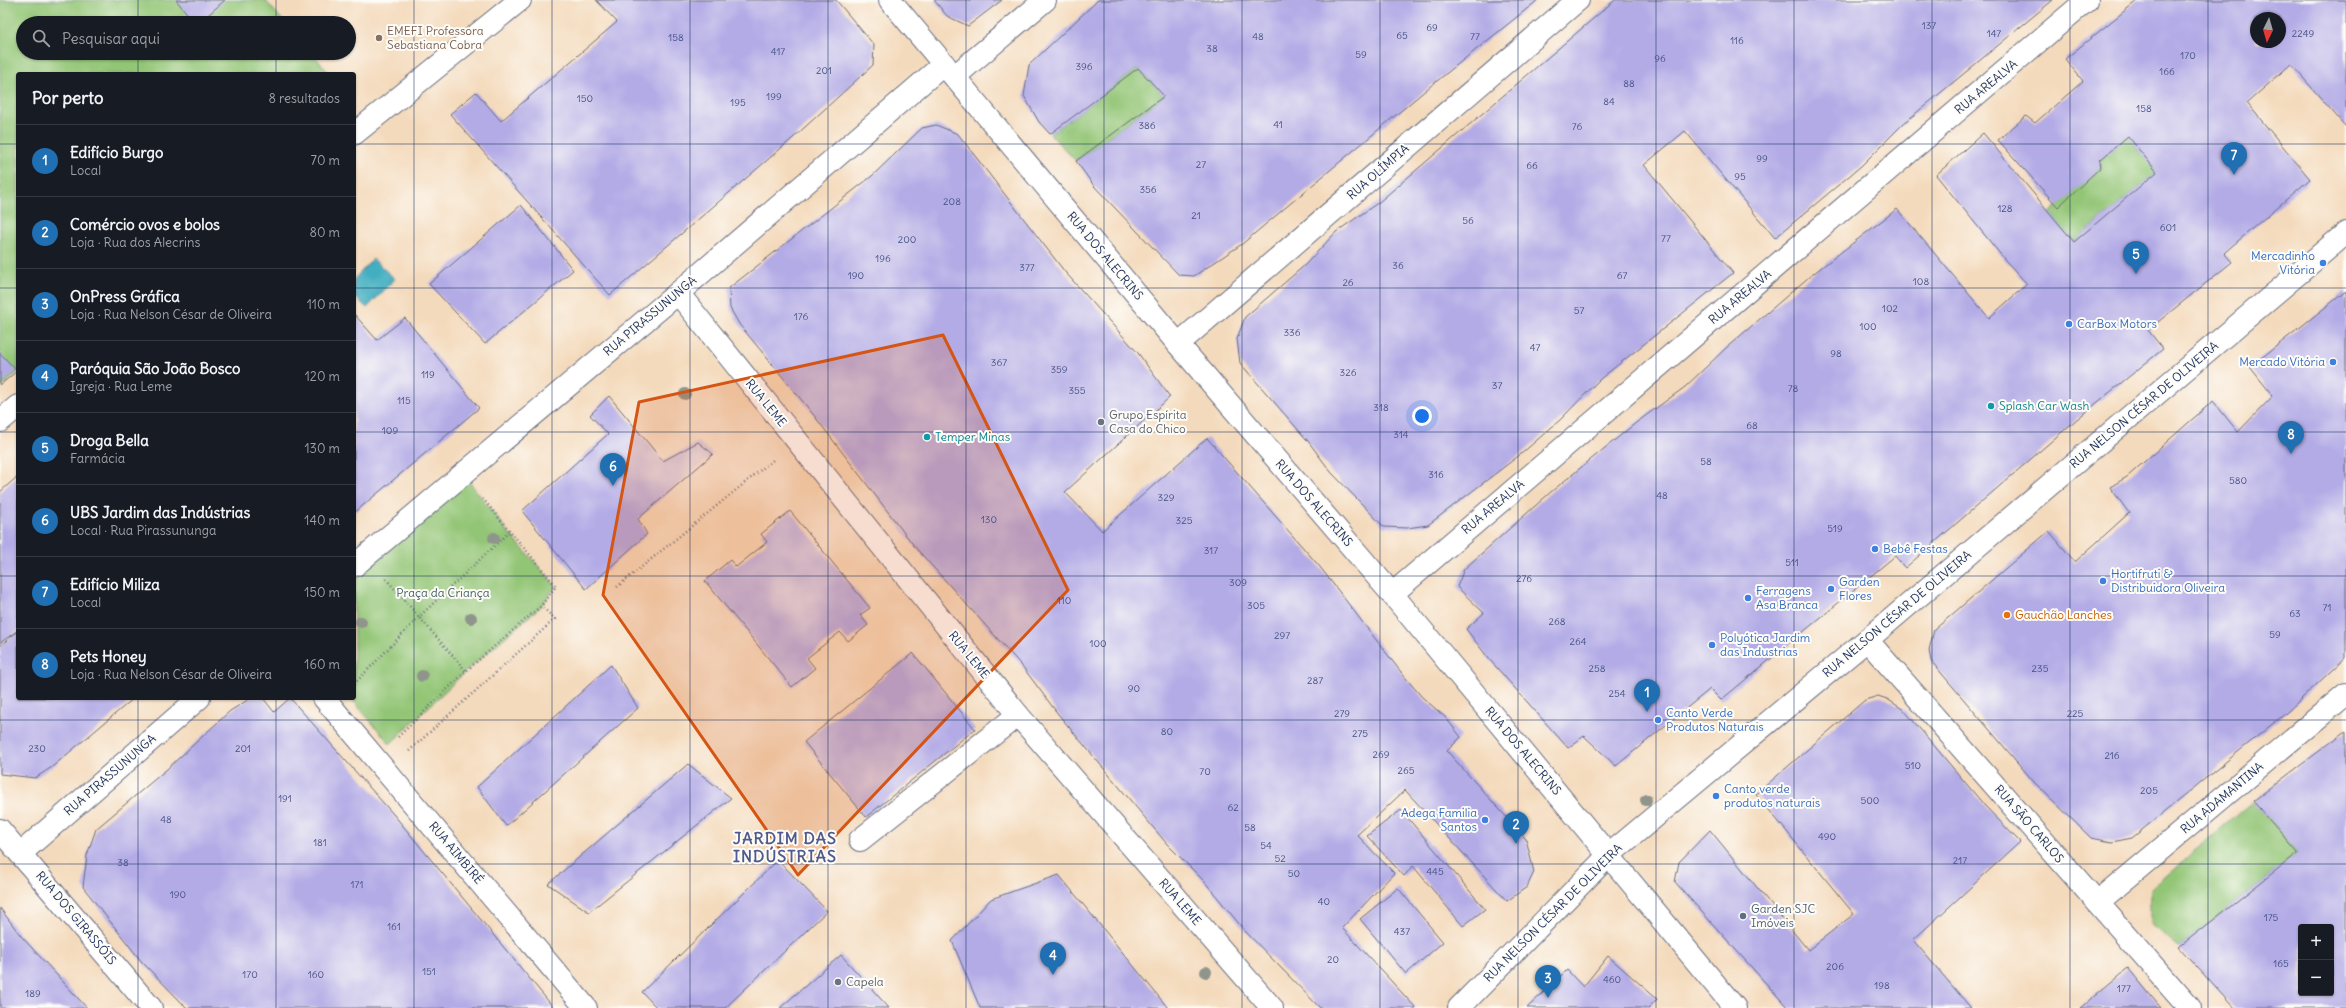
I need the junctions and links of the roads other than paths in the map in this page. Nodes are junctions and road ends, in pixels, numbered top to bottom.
1 (520, 0) edge
2 (890, 0) edge
3 (1045, 0) edge
4 (1578, 0) edge
5 (2087, 0) edge
6 (950, 70) junction
7 (356, 132) edge
8 (2346, 233) edge
9 (678, 293) junction
10 (1178, 344) junction
11 (16, 408) edge
12 (0, 421) edge
13 (356, 564) edge
14 (1392, 594) junction
15 (1867, 640) junction
16 (2346, 694) edge
17 (197, 700) edge
18 (326, 700) edge
19 (1018, 715) junction
20 (0, 830) edge
21 (860, 840) dead end
22 (21, 852) junction
23 (1610, 854) junction
24 (2098, 902) junction
25 (151, 1008) edge
26 (586, 1008) edge
27 (1272, 1008) edge
28 (1459, 1008) edge
29 (1736, 1008) edge
30 (2190, 1008) edge

1 - 7 street
2 - 6 street, RUA DOS ALECRINS
3 - 6 street, RUA PIRASSUNUNGA
4 - 10 street, RUA OLÍMPIA
5 - 14 street, RUA AREALVA
6 - 9 street, RUA PIRASSUNUNGA
6 - 10 street, RUA DOS ALECRINS
8 - 15 street, RUA NELSON CÉSAR DE OLIVEIRA
9 - 13 street, RUA PIRASSUNUNGA
9 - 19 street, RUA LEME
10 - 14 street, RUA DOS ALECRINS
11 - 12 street
14 - 23 street, RUA DOS ALECRINS
15 - 23 street, RUA NELSON CÉSAR DE OLIVEIRA
15 - 24 street, RUA SÃO CARLOS
16 - 24 street, RUA ADAMANTINA
17 - 22 street, RUA PIRASSUNUNGA
18 - 26 street, RUA AIMBIRÉ
19 - 21 street
19 - 27 street, RUA LEME
20 - 22 street, RUA DOS GIRASSÓIS
22 - 25 street, RUA DOS GIRASSÓIS
23 - 28 street, RUA NELSON CÉSAR DE OLIVEIRA
23 - 29 street, RUA DOS ALECRINS
24 - 30 street, RUA SÃO CARLOS

